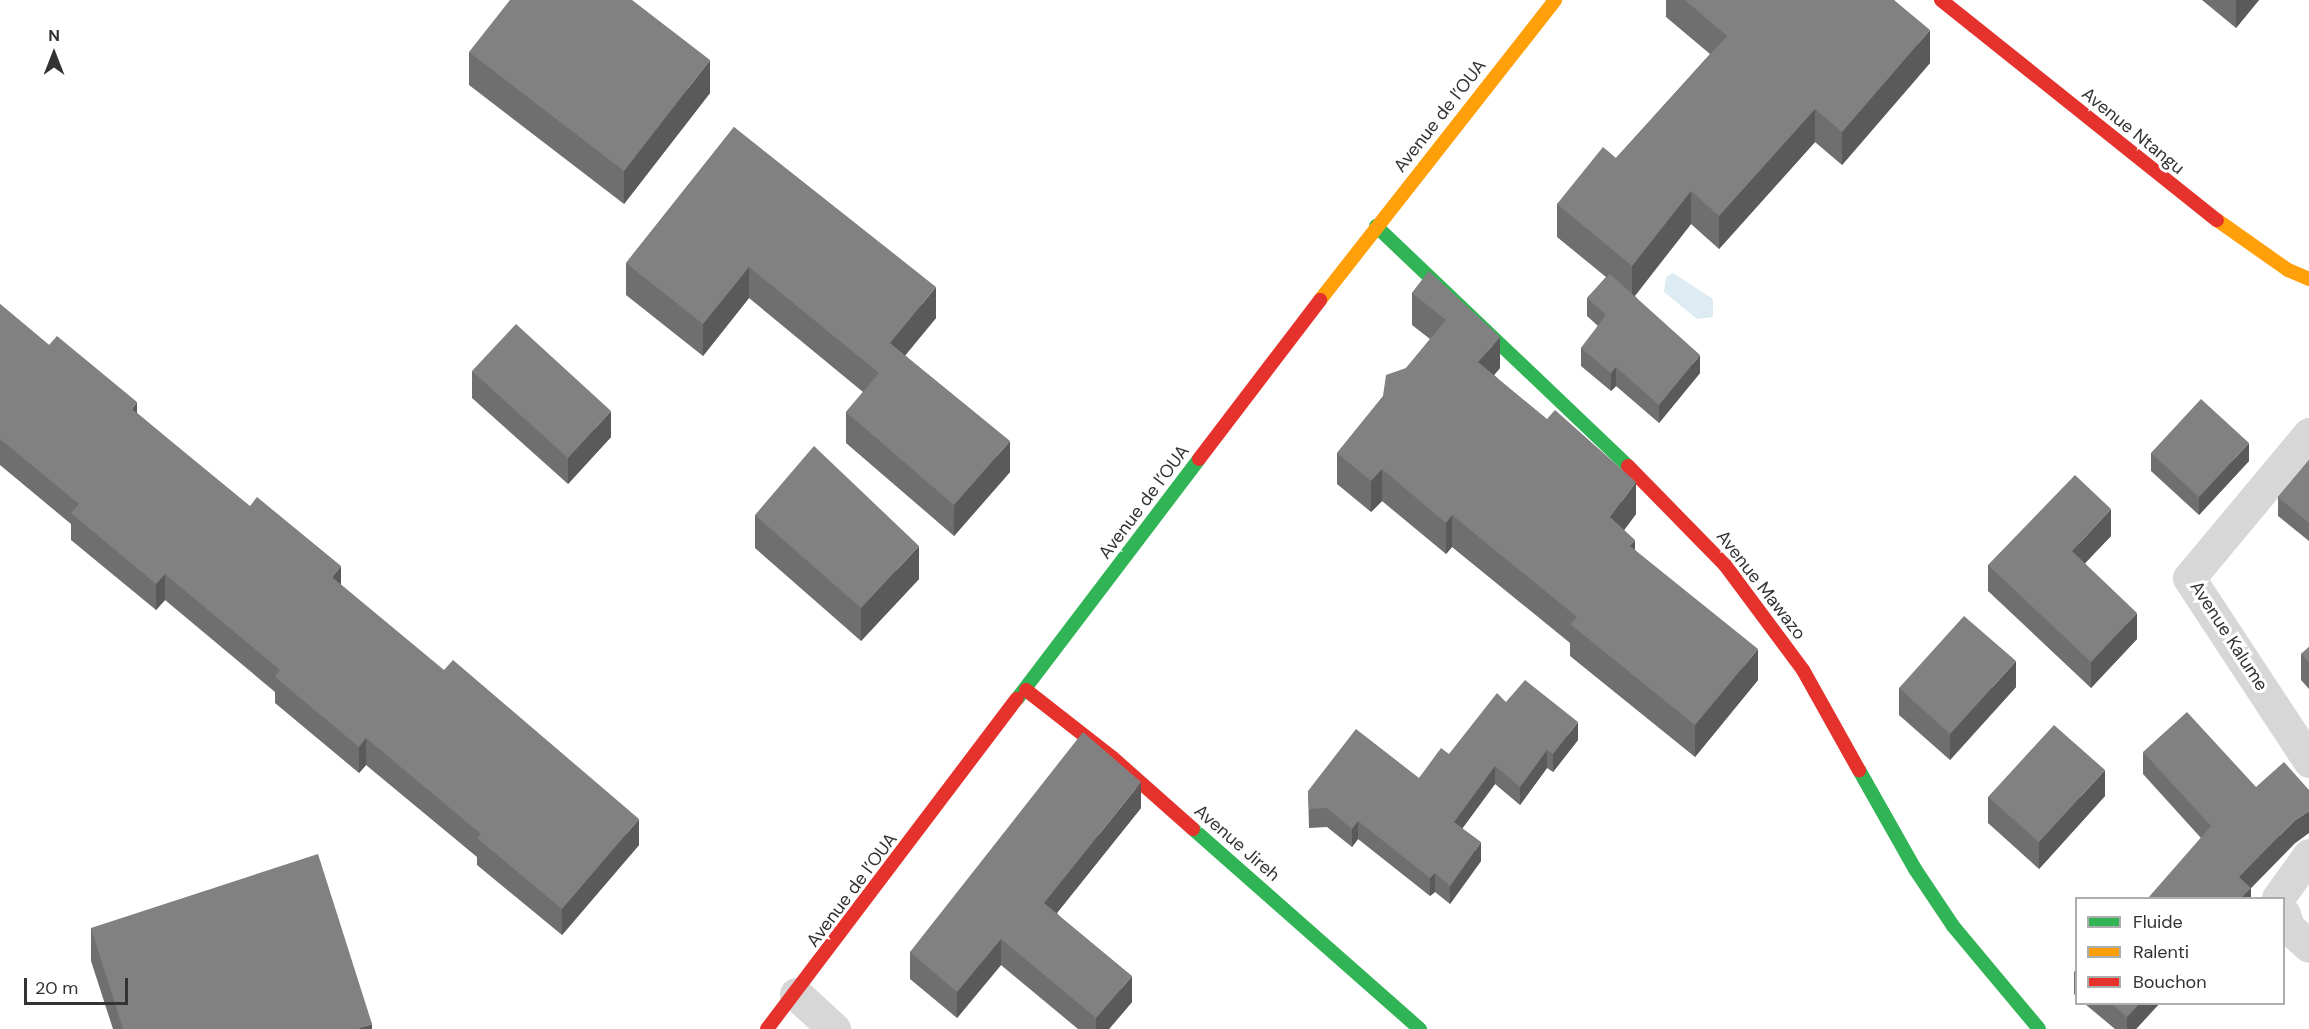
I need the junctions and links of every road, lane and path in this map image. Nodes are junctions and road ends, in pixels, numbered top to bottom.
1 (1555, 0) edge
2 (1941, 0) edge
3 (1376, 226) junction
4 (2309, 279) edge
5 (2309, 434) edge
6 (1026, 690) junction
7 (2309, 761) edge
8 (2309, 855) edge
9 (2279, 897) edge
10 (2285, 919) edge
11 (2309, 946) edge
12 (796, 994) junction
13 (767, 1029) edge
14 (834, 1029) edge
15 (1420, 1029) edge
16 (2038, 1029) edge

1 - 3 street, Avenue de l’OUA
2 - 4 street, Avenue Ntangu
3 - 6 street, Avenue de l’OUA
3 - 16 street, Avenue Mawazo
5 - 7 street, Avenue Kalume
6 - 12 street, Avenue de l’OUA
6 - 15 street, Avenue Jireh
8 - 9 street
10 - 11 street
12 - 13 street, Avenue de l’OUA
12 - 14 street

